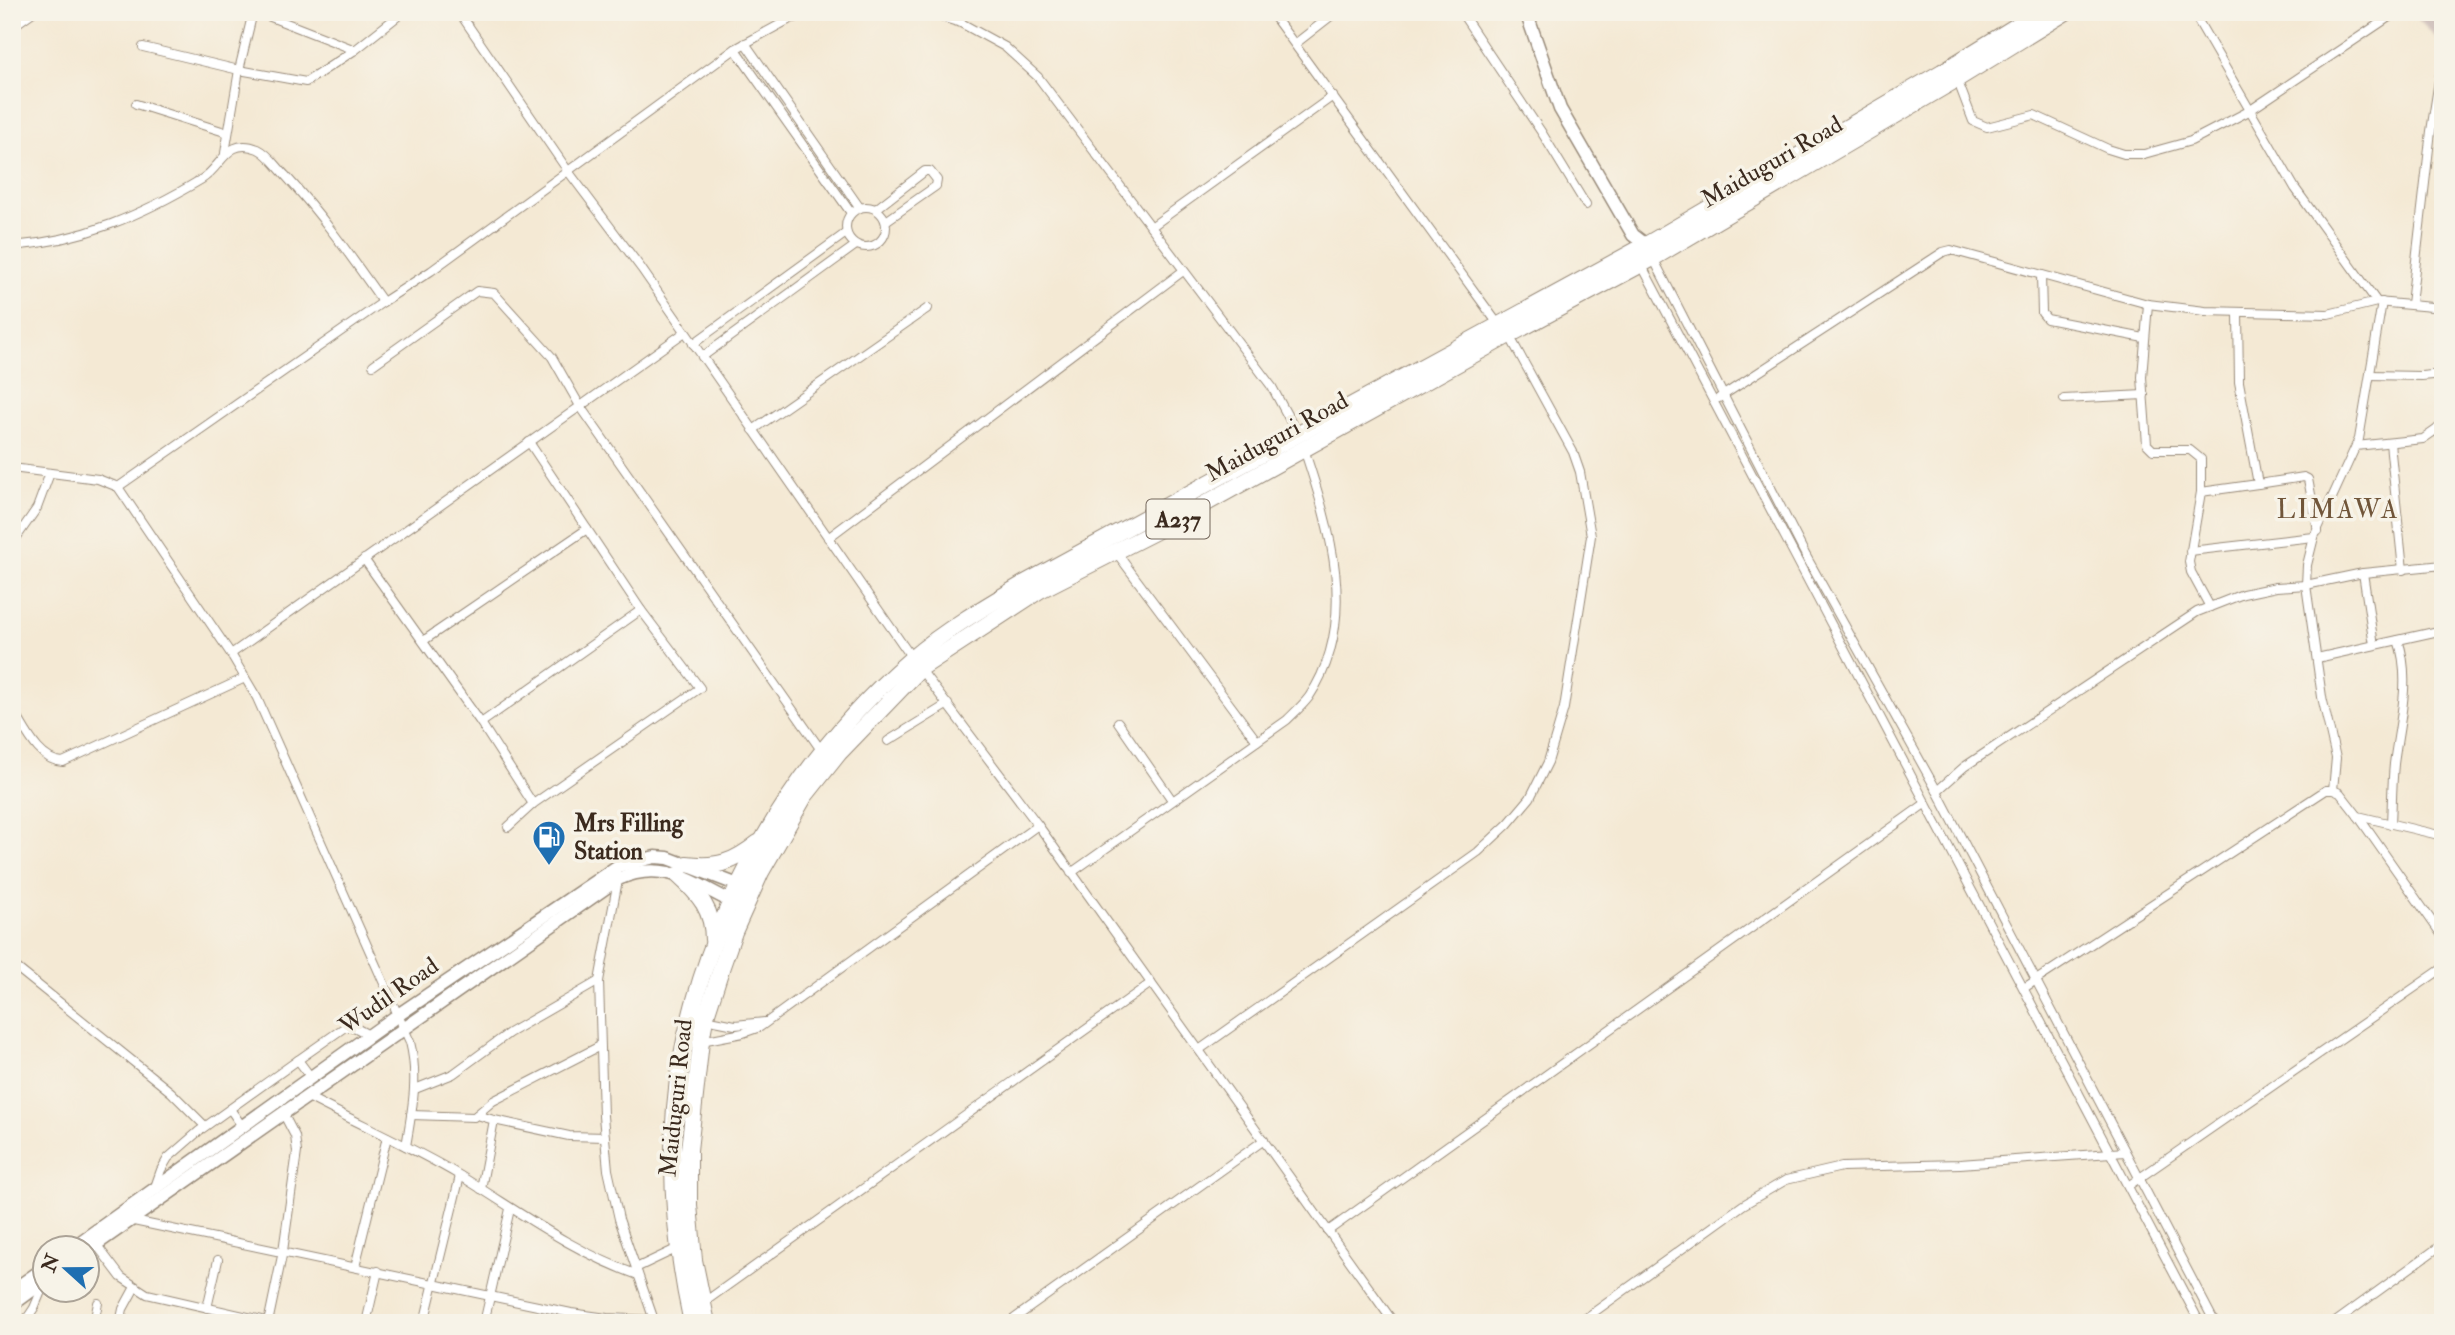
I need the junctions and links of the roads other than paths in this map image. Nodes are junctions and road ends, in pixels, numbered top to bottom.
1 (33, 12) edge
2 (256, 12) edge
3 (404, 12) edge
4 (459, 12) edge
5 (818, 12) edge
6 (924, 12) edge
7 (1271, 12) edge
8 (1336, 12) edge
9 (1461, 12) edge
10 (1526, 12) edge
11 (2039, 12) edge
12 (2066, 12) edge
13 (2193, 12) edge
14 (2392, 15) dead end
15 (12, 27) edge
16 (745, 43) junction
17 (1295, 44) junction
18 (143, 47) dead end
19 (736, 49) junction
20 (355, 50) junction
21 (239, 70) junction
22 (2440, 74) dead end
23 (1957, 79) junction
24 (1333, 96) junction
25 (136, 104) dead end
26 (787, 105) junction
27 (779, 111) junction
28 (2249, 111) junction
29 (228, 133) junction
30 (225, 153) junction
31 (568, 171) junction
32 (844, 185) junction
33 (835, 191) junction
34 (1586, 205) dead end
35 (860, 208) junction
36 (876, 209) junction
37 (851, 213) junction
38 (886, 221) junction
39 (1151, 227) junction
40 (846, 233) junction
41 (12, 246) edge
42 (856, 246) junction
43 (1642, 250) junction
44 (796, 271) junction
45 (1183, 271) junction
46 (2041, 275) junction
47 (805, 283) junction
48 (383, 302) junction
49 (2380, 302) junction
50 (2148, 304) junction
51 (2411, 304) junction
52 (928, 308) dead end
53 (2443, 308) edge
54 (2238, 313) junction
55 (1503, 329) junction
56 (685, 332) junction
57 (2144, 338) junction
58 (693, 344) junction
59 (702, 357) junction
60 (373, 365) dead end
61 (2443, 374) edge
62 (2371, 375) junction
63 (2144, 395) junction
64 (1722, 396) junction
65 (2064, 399) dead end
66 (1714, 401) junction
67 (580, 406) junction
68 (2441, 426) edge
69 (753, 430) junction
70 (529, 442) junction
71 (1301, 442) junction
72 (2389, 443) junction
73 (2443, 444) edge
74 (2356, 446) junction
75 (12, 468) edge
76 (50, 473) junction
77 (2258, 484) junction
78 (118, 487) junction
79 (2201, 492) junction
80 (587, 529) junction
81 (2316, 534) junction
82 (828, 538) junction
83 (12, 544) edge
84 (2190, 551) junction
85 (1116, 552) junction
86 (364, 559) junction
87 (2443, 565) edge
88 (2403, 570) junction
89 (2363, 573) junction
90 (2306, 584) junction
91 (2210, 607) junction
92 (641, 610) junction
93 (2443, 630) edge
94 (2398, 640) junction
95 (423, 642) junction
96 (2374, 645) junction
97 (231, 654) junction
98 (2317, 658) junction
99 (917, 663) junction
100 (245, 678) junction
101 (948, 704) junction
102 (12, 708) edge
103 (1118, 722) dead end
104 (481, 723) junction
105 (888, 741) dead end
106 (1257, 741) junction
107 (821, 750) junction
108 (2333, 790) junction
109 (1937, 791) junction
110 (1172, 800) junction
111 (1926, 803) junction
112 (533, 804) junction
113 (2358, 816) junction
114 (2391, 824) junction
115 (1038, 825) junction
116 (508, 827) dead end
117 (2443, 836) edge
118 (765, 837) junction
119 (682, 869) junction
120 (1071, 873) junction
121 (618, 880) junction
122 (745, 888) junction
123 (586, 893) junction
124 (738, 904) junction
125 (2443, 937) edge
126 (713, 948) junction
127 (12, 964) edge
128 (2443, 968) edge
129 (599, 981) junction
130 (2037, 981) junction
131 (1151, 983) junction
132 (2024, 988) junction
133 (398, 1015) junction
134 (705, 1019) junction
135 (768, 1021) junction
136 (404, 1028) junction
137 (369, 1035) junction
138 (701, 1041) junction
139 (600, 1046) junction
140 (1199, 1050) junction
141 (298, 1060) junction
142 (310, 1076) junction
143 (415, 1089) junction
144 (306, 1096) junction
145 (230, 1109) junction
146 (283, 1113) junction
147 (411, 1115) junction
148 (477, 1115) junction
149 (494, 1120) junction
150 (205, 1126) junction
151 (242, 1126) junction
152 (387, 1137) junction
153 (605, 1137) junction
154 (1264, 1139) junction
155 (406, 1146) junction
156 (2125, 1152) junction
157 (2111, 1153) junction
158 (460, 1176) junction
159 (2141, 1178) junction
160 (2128, 1186) junction
161 (155, 1187) junction
162 (481, 1189) junction
163 (510, 1209) junction
164 (129, 1220) junction
165 (1328, 1231) junction
166 (91, 1234) edge
167 (102, 1240) edge
168 (2443, 1244) edge
169 (678, 1248) junction
170 (283, 1251) junction
171 (102, 1257) edge
172 (218, 1260) dead end
173 (355, 1267) junction
174 (378, 1271) junction
175 (637, 1272) junction
176 (32, 1276) edge
177 (433, 1283) junction
178 (17, 1286) edge
179 (135, 1287) junction
180 (491, 1295) junction
181 (36, 1304) edge
182 (98, 1304) edge
183 (702, 1304) junction
184 (12, 1305) edge
185 (207, 1308) junction
186 (654, 1321) edge
187 (271, 1322) edge
188 (24, 1323) edge
189 (94, 1323) edge
190 (120, 1323) edge
191 (366, 1323) edge
192 (424, 1323) edge
193 (484, 1323) edge
194 (692, 1323) edge
195 (707, 1323) edge
196 (1008, 1323) edge
197 (1394, 1323) edge
198 (1579, 1323) edge
199 (2200, 1323) edge
200 (2215, 1323) edge
201 (2334, 1323) edge

1 - 15 street
2 - 20 street
2 - 21 street
3 - 20 street
4 - 31 street
5 - 16 street
6 - 39 street
7 - 17 street
8 - 17 street
9 - 34 street
10 - 43 main road
11 - 43 highway, Maiduguri Road / A237
12 - 23 highway, Maiduguri Road / A237
13 - 28 street
14 - 28 street
16 - 19 street
16 - 26 street
17 - 24 street
18 - 21 street
19 - 27 street
19 - 31 street
20 - 21 street
21 - 29 street
22 - 51 street
23 - 28 street
23 - 43 highway, Maiduguri Road / A237
24 - 39 street
24 - 55 street
25 - 29 street
26 - 27 street
26 - 32 street
27 - 33 street
28 - 49 street
29 - 30 street
30 - 41 street
30 - 48 street
31 - 48 street
31 - 56 street
32 - 33 street
32 - 35 street
33 - 37 street
35 - 36 street
35 - 37 street
36 - 38 street
36 - 38 street
37 - 40 street
38 - 42 street
39 - 45 street
40 - 42 street
40 - 44 street
42 - 47 street
43 - 55 highway, Maiduguri Road / A237
43 - 64 street
43 - 66 street
44 - 47 street
44 - 58 street
45 - 71 street
45 - 82 street
46 - 50 street
46 - 57 street
46 - 64 street
47 - 59 street
48 - 78 street
49 - 51 street
49 - 54 street
49 - 62 street
50 - 54 street
50 - 57 street
51 - 53 street
52 - 69 street
54 - 77 street
55 - 71 highway, Maiduguri Road / A237
55 - 140 street
56 - 58 street
56 - 67 street
57 - 63 street
58 - 59 street
59 - 69 street
60 - 67 street
61 - 62 street
62 - 74 street
63 - 65 street
63 - 79 street
64 - 66 street
64 - 109 street
66 - 111 street
67 - 70 street
67 - 107 street
68 - 72 street
68 - 73 street
69 - 82 street
70 - 80 street
70 - 86 street
71 - 85 highway, Maiduguri Road / A237
71 - 99 highway, Maiduguri Road / A237
71 - 106 street
72 - 74 street
72 - 88 street
74 - 81 street
75 - 76 street
76 - 78 street
76 - 83 street
77 - 79 street
77 - 81 street
78 - 97 street
79 - 84 street
80 - 92 street
80 - 95 street
81 - 84 street
81 - 90 street
82 - 99 street
84 - 91 street
85 - 99 highway, Maiduguri Road / A237
85 - 106 street
86 - 95 street
86 - 97 street
87 - 88 street
88 - 89 street
89 - 90 street
89 - 96 street
90 - 91 street
90 - 98 street
91 - 109 street
92 - 104 street
92 - 112 street
93 - 94 street
94 - 96 street
94 - 114 street
95 - 104 street
96 - 98 street
97 - 100 street
98 - 108 street
99 - 101 street
99 - 107 highway, Maiduguri Road / A237
99 - 122 highway, Maiduguri Road / A237
100 - 102 street
100 - 133 street
101 - 105 street
101 - 115 street
103 - 110 street
104 - 112 street
106 - 110 street
107 - 118 highway, Maiduguri Road / A237
108 - 113 street
108 - 130 street
109 - 130 street
110 - 120 street
111 - 132 street
111 - 165 street
112 - 116 street
113 - 114 street
113 - 125 street
114 - 117 street
115 - 120 street
115 - 135 street
118 - 119 highway
118 - 122 highway, Maiduguri Road / A237
119 - 121 main road, Wudil Road
119 - 122 main road, Wudil Road
119 - 123 main road, Wudil Road
119 - 124 main road, Wudil Road
119 - 126 highway
120 - 131 street
121 - 123 main road, Wudil Road
121 - 129 street
122 - 124 highway, Maiduguri Road / A237
123 - 133 main road, Wudil Road
123 - 136 main road, Wudil Road
124 - 126 highway, Maiduguri Road / A237
124 - 134 highway, Maiduguri Road / A237
126 - 169 highway, Maiduguri Road / A237
127 - 150 street
128 - 159 street
129 - 139 street
129 - 143 street
130 - 132 street
130 - 156 street
131 - 140 street
131 - 183 street
132 - 157 street
133 - 136 street
133 - 137 main road, Wudil Road
134 - 135 street
134 - 138 highway, Maiduguri Road / A237
135 - 138 street
136 - 143 street
136 - 144 main road, Wudil Road
137 - 141 street
137 - 142 main road, Wudil Road
138 - 183 highway, Maiduguri Road / A237
139 - 148 street
139 - 153 street
140 - 154 street
141 - 142 street
141 - 145 street
142 - 151 main road, Wudil Road
143 - 147 street
144 - 146 main road, Wudil Road
144 - 152 street
145 - 150 street
145 - 151 street
146 - 164 main road, Wudil Road
146 - 170 street
147 - 148 street
147 - 155 street
148 - 149 street
149 - 153 street
149 - 162 street
150 - 161 street
151 - 161 main road, Wudil Road
152 - 155 street
152 - 173 street
153 - 175 street
154 - 165 street
154 - 196 street
155 - 158 street
156 - 157 street
156 - 159 street
157 - 160 street
157 - 198 street
158 - 162 street
158 - 177 street
159 - 160 street
159 - 200 street
160 - 199 street
161 - 166 main road, Wudil Road
162 - 163 street
163 - 175 street
163 - 180 street
164 - 167 main road, Wudil Road
164 - 170 street
165 - 197 street
168 - 201 street
169 - 175 street
169 - 194 highway, Maiduguri Road / A237
170 - 173 street
170 - 187 street
171 - 179 street
172 - 185 street
173 - 174 street
174 - 177 street
174 - 191 street
175 - 186 street
176 - 178 main road
177 - 180 street
177 - 192 street
178 - 184 main road
179 - 185 street
179 - 190 street
180 - 186 street
180 - 193 street
181 - 188 street
182 - 189 street
183 - 195 highway, Maiduguri Road / A237
185 - 187 street

